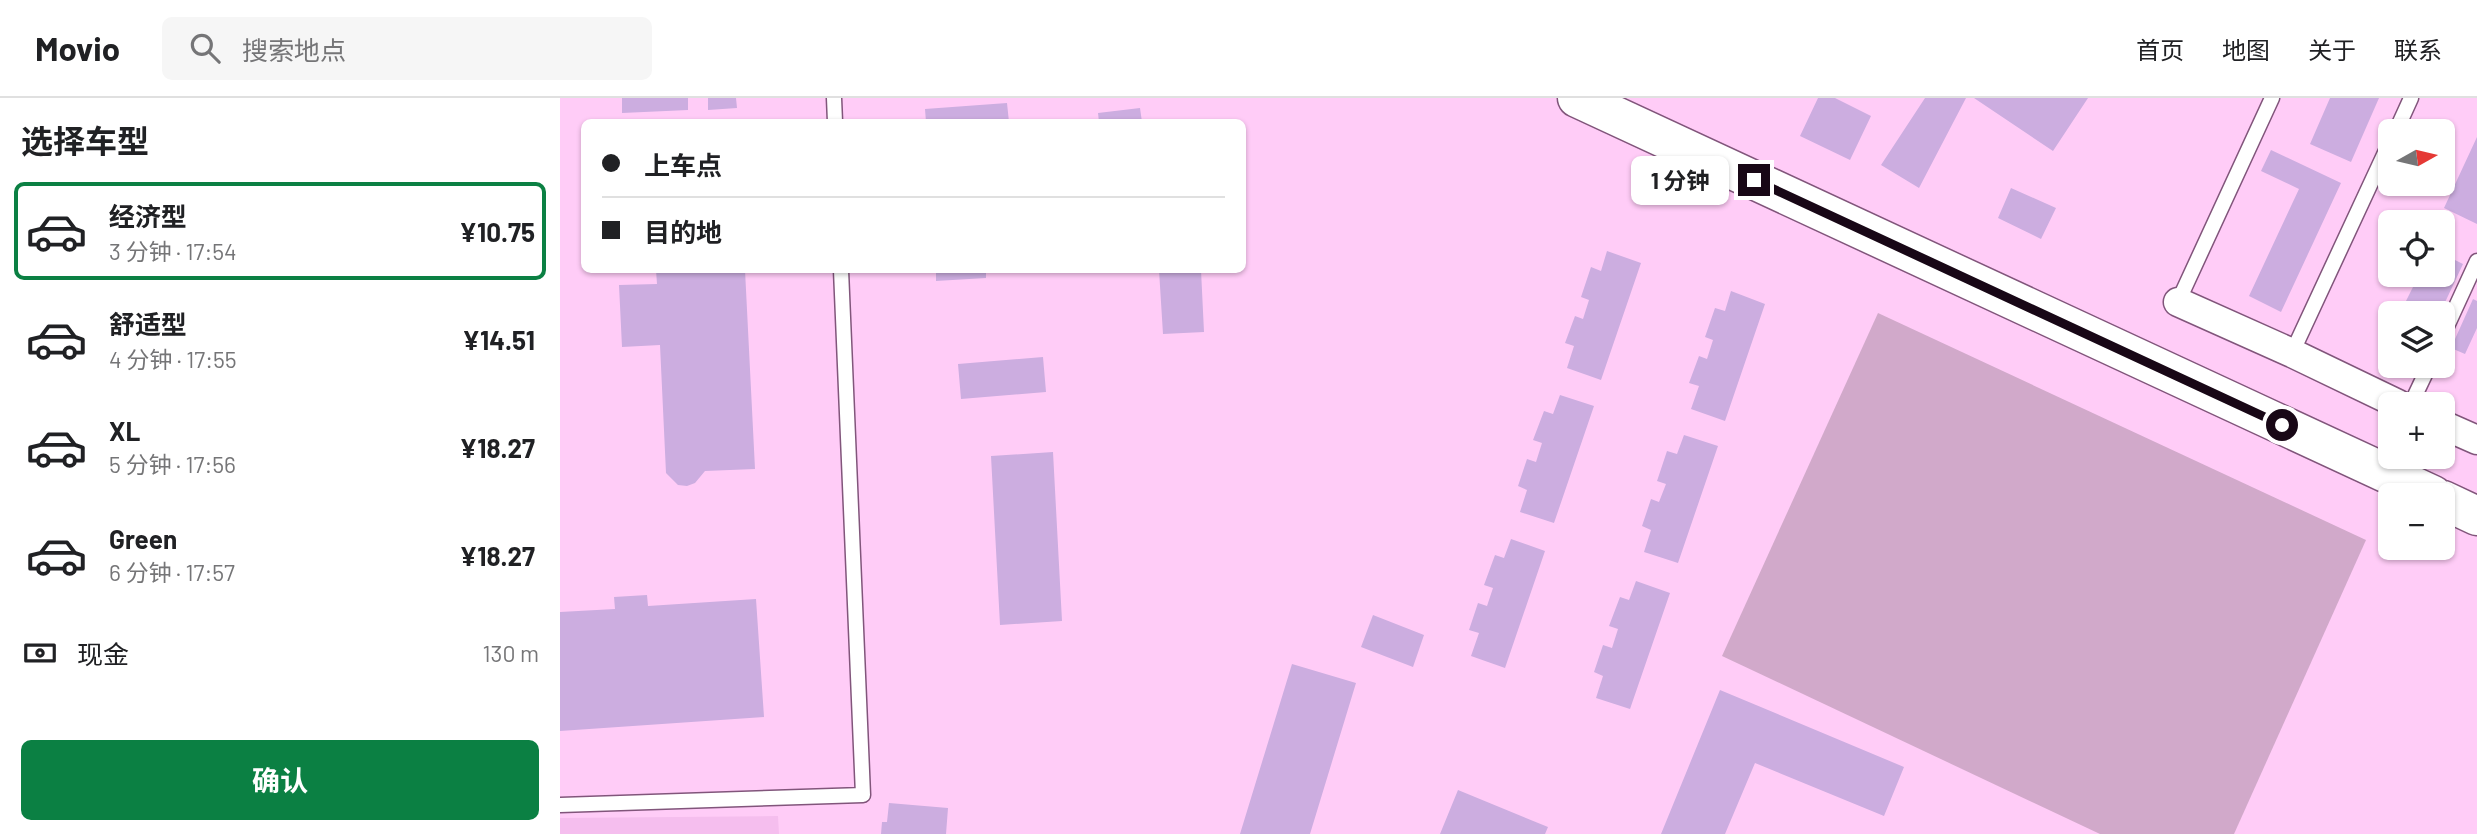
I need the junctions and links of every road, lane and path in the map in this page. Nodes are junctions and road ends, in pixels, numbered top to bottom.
1 (834, 98) edge
2 (1577, 98) edge
3 (2272, 98) edge
4 (2411, 98) edge
5 (835, 119) edge
6 (2401, 119) edge
7 (2378, 168) edge
8 (2477, 261) edge
9 (841, 273) edge
10 (2178, 302) joint
11 (2455, 309) edge
12 (2292, 353) junction
13 (2378, 394) edge
14 (2455, 430) edge
15 (2477, 440) edge
16 (2407, 483) edge
17 (2455, 506) edge
18 (2477, 516) edge
19 (560, 805) edge

1 - 5 lane
2 - 16 street
3 - 10 lane
4 - 6 lane
7 - 12 lane
8 - 11 lane
9 - 19 lane
10 - 12 street
12 - 13 street
14 - 15 street
17 - 18 street

